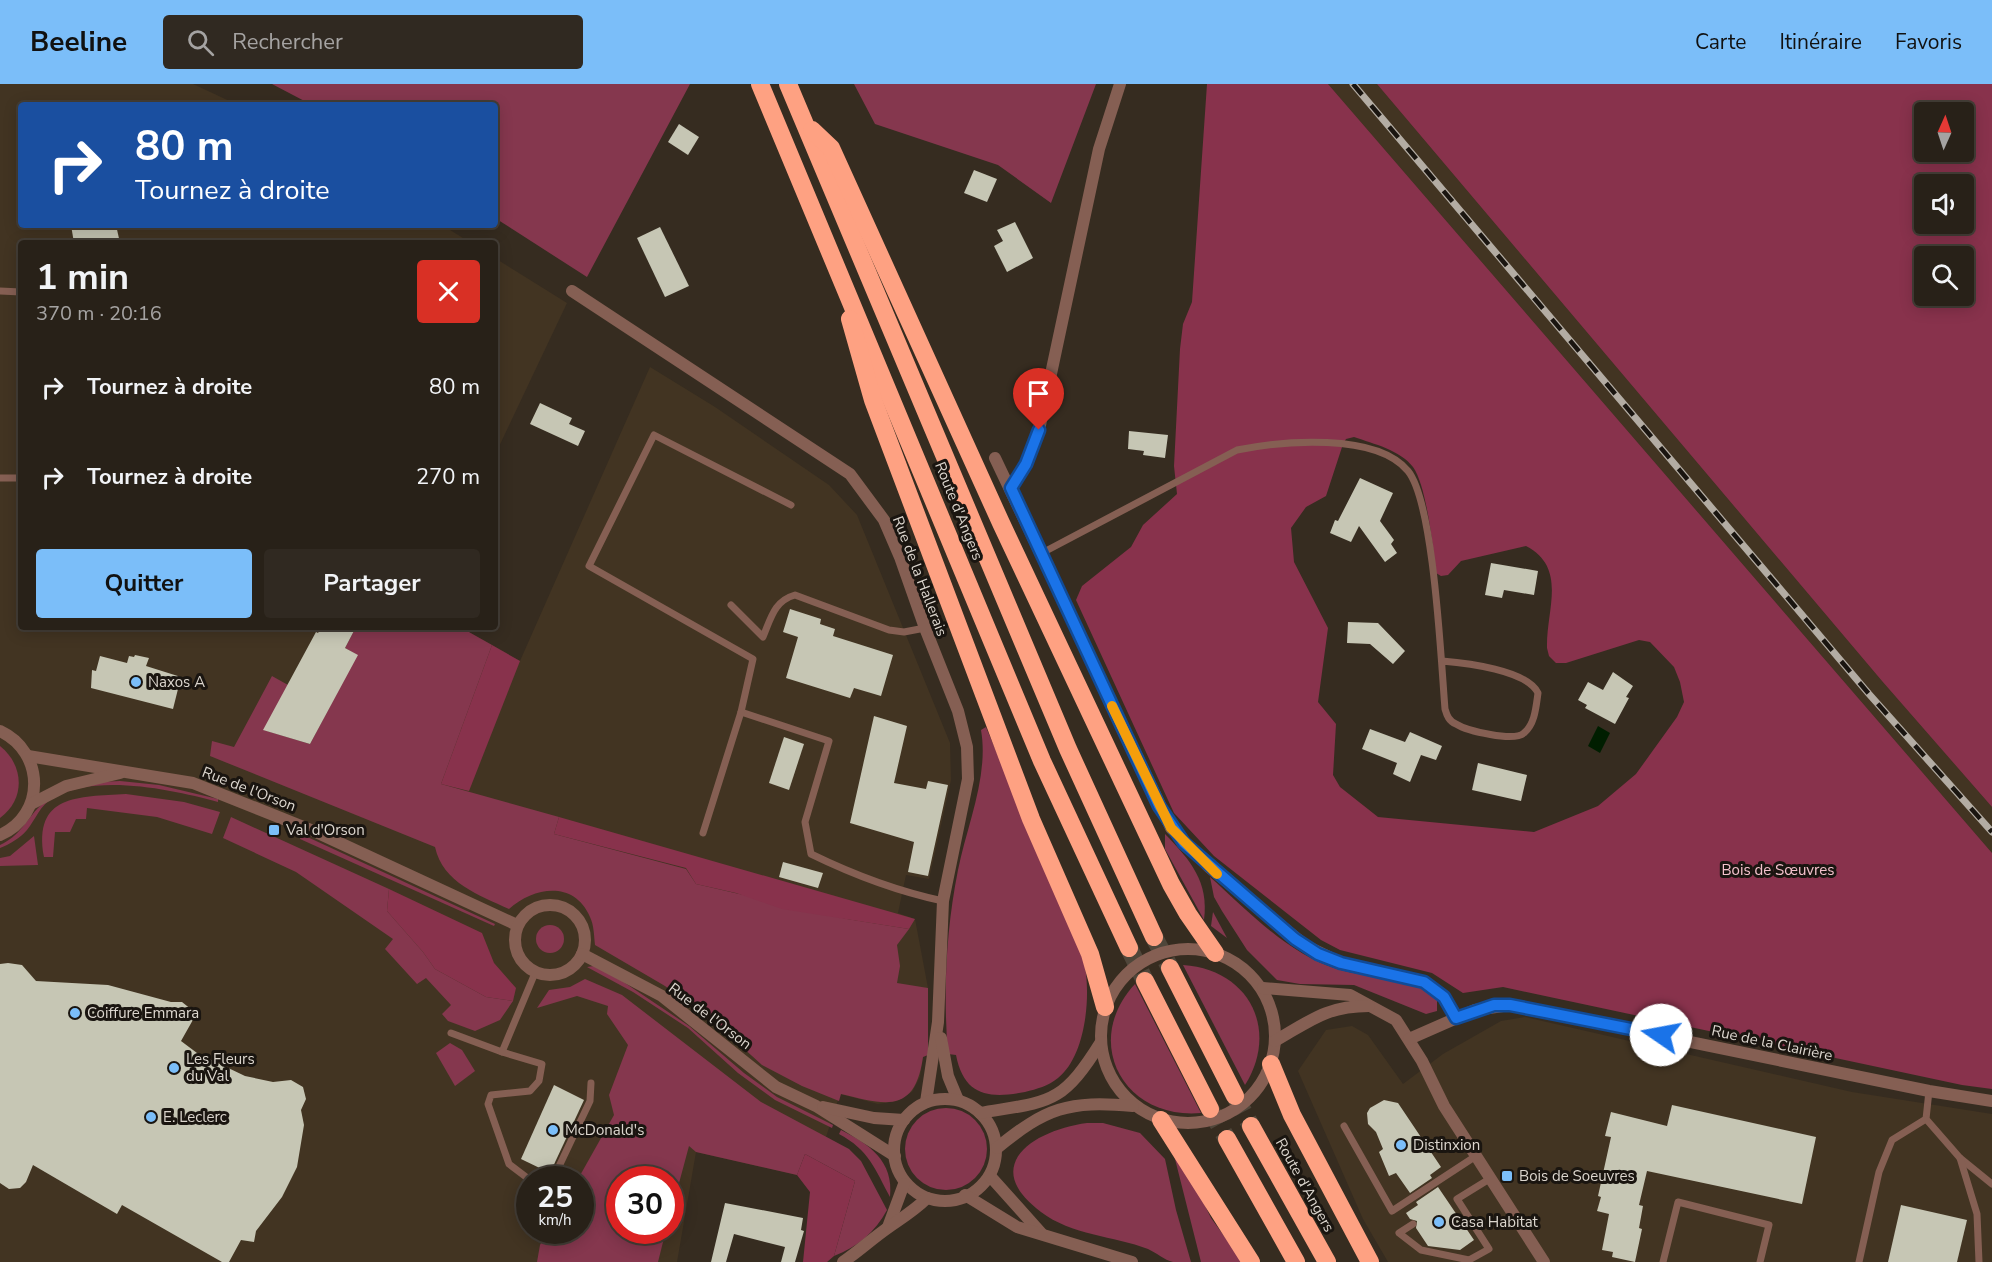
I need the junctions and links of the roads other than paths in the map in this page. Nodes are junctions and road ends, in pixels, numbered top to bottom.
1 (760, 84) edge
2 (788, 84) edge
3 (1120, 84) edge
4 (807, 126) junction
5 (0, 291) edge
6 (572, 291) dead end
7 (847, 291) junction
8 (18, 292) edge
9 (995, 458) dead end
10 (0, 478) edge
11 (18, 478) edge
12 (1011, 488) junction
13 (791, 505) dead end
14 (1042, 553) junction
15 (730, 605) dead end
16 (925, 628) junction
17 (1442, 661) junction
18 (741, 712) junction
19 (1, 729) edge
20 (28, 756) junction
21 (128, 772) junction
22 (31, 804) junction
23 (703, 833) dead end
24 (0, 836) edge
25 (943, 901) junction
26 (518, 925) junction
27 (1154, 937) tunnel mouth
28 (1129, 948) tunnel mouth
29 (1215, 953) junction
30 (582, 954) junction
31 (1170, 968) tunnel mouth
32 (535, 973) junction
33 (1145, 981) tunnel mouth
34 (1263, 988) junction
35 (1373, 1006) junction
36 (1105, 1007) junction
37 (1456, 1018) junction
38 (938, 1022) junction
39 (451, 1033) dead end
40 (1409, 1039) junction
41 (1275, 1041) junction
42 (1101, 1042) junction
43 (502, 1052) junction
44 (1271, 1064) junction
45 (591, 1083) dead end
46 (1929, 1091) junction
47 (1235, 1096) tunnel mouth
48 (927, 1101) junction
49 (958, 1101) junction
50 (1992, 1101) edge
51 (816, 1106) junction
52 (1133, 1106) junction
53 (1210, 1109) tunnel mouth
54 (980, 1113) junction
55 (904, 1119) junction
56 (1926, 1119) junction
57 (1161, 1120) junction
58 (1251, 1126) tunnel mouth
59 (1344, 1126) dead end
60 (1227, 1139) tunnel mouth
61 (996, 1148) junction
62 (895, 1156) junction
63 (1476, 1156) junction
64 (1960, 1158) junction
65 (559, 1166) edge
66 (516, 1169) edge
67 (990, 1176) junction
68 (1491, 1178) junction
69 (904, 1184) junction
70 (1992, 1184) edge
71 (965, 1196) junction
72 (927, 1198) junction
73 (1456, 1199) junction
74 (1448, 1202) dead end
75 (1413, 1224) dead end
76 (888, 1227) junction
77 (1046, 1238) junction
78 (843, 1262) edge
79 (1132, 1262) edge
80 (1251, 1262) edge
81 (1296, 1262) edge
82 (1327, 1262) edge
83 (1370, 1262) edge
84 (1545, 1262) edge
85 (1664, 1262) edge
86 (1760, 1262) edge
87 (1859, 1262) edge
88 (1979, 1262) edge

1 - 7 highway, Route d'Angers
2 - 4 highway, Route d'Angers
3 - 12 street
4 - 27 highway, Route d'Angers
4 - 29 highway
5 - 8 lane
6 - 16 street, Rue de la Hallerais
7 - 28 highway, Route d'Angers
7 - 36 highway
9 - 12 street
10 - 11 lane
12 - 14 street
13 - 18 lane
14 - 17 lane
14 - 37 street
15 - 16 lane
16 - 25 street, Rue de la Hallerais
17 - 17 lane
18 - 23 lane
18 - 25 lane
19 - 20 street
20 - 21 street, Rue de l'Orson
20 - 22 street
21 - 22 street, Rue de l'Orson
21 - 26 street, Rue de l'Orson
22 - 24 street
25 - 38 street, Rue de la Hallerais
26 - 30 street
26 - 32 street
29 - 34 street
29 - 36 street
30 - 32 street
30 - 51 street, Rue de l'Orson
31 - 47 highway
32 - 43 lane
33 - 53 highway
34 - 35 street
34 - 41 street
35 - 40 street
35 - 41 street
36 - 42 street
37 - 40 street, Rue de la Clairière
37 - 46 street, Rue de la Clairière
38 - 48 street, Rue de la Hallerais
38 - 49 street, Rue de la Hallerais
39 - 43 lane
40 - 63 street
41 - 44 street
42 - 52 street
42 - 54 street
43 - 66 lane
44 - 57 street
44 - 83 highway
45 - 65 lane
46 - 50 street, Rue de la Clairière
46 - 56 lane
48 - 49 street
48 - 55 street
49 - 54 street
51 - 55 street, Rue de l'Orson
51 - 62 street, Rue de l'Orson
52 - 57 street
52 - 61 street
54 - 61 street
55 - 62 street
56 - 64 lane
56 - 87 lane
57 - 80 highway
58 - 82 highway, Route d'Angers
59 - 63 lane
60 - 81 highway
61 - 67 street
62 - 69 street
63 - 68 street
64 - 70 lane
64 - 88 lane
67 - 71 street
67 - 77 street
68 - 73 lane
68 - 84 street
69 - 72 street
69 - 76 street
71 - 72 street
71 - 77 street
72 - 76 street
73 - 74 lane
73 - 75 lane
76 - 78 street
77 - 79 street
85 - 86 lane

